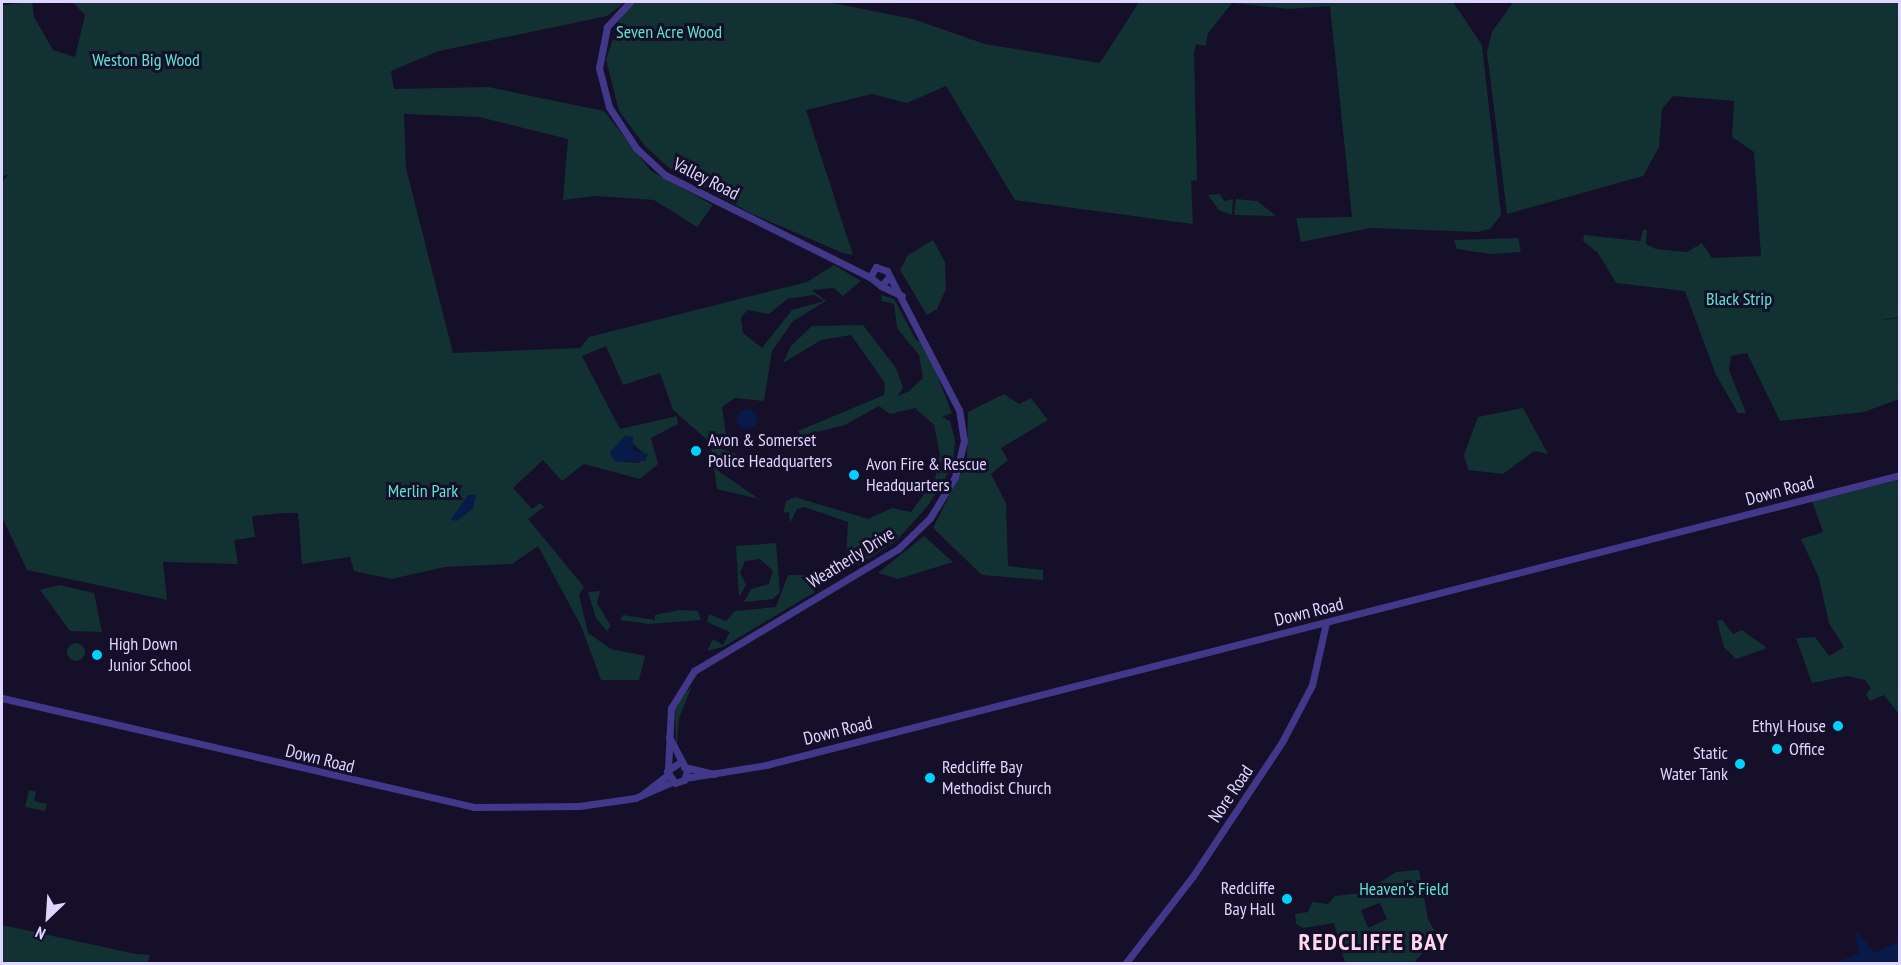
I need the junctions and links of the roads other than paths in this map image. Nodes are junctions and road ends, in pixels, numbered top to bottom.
1 (630, 2) edge
2 (854, 266) junction
3 (873, 269) junction
4 (870, 277) junction
5 (889, 277) junction
6 (881, 286) junction
7 (902, 296) junction
8 (1899, 475) edge
9 (1326, 623) junction
10 (2, 698) edge
11 (668, 732) junction
12 (682, 765) junction
13 (667, 772) junction
14 (725, 774) junction
15 (686, 778) junction
16 (672, 782) junction
17 (635, 798) junction
18 (1125, 963) edge

1 - 2 street, Valley Road
2 - 3 street, Valley Road
2 - 4 street, Valley Road
3 - 4 street
3 - 5 street, Valley Road
4 - 6 street, Valley Road
5 - 6 street
5 - 7 street, Weatherly Drive
6 - 7 street, Valley Road
7 - 11 street, Weatherly Drive
8 - 9 street, Down Road
9 - 14 street, Down Road
9 - 18 street, Nore Road
10 - 17 street, Down Road
11 - 12 street
11 - 13 street, Weatherly Drive
12 - 13 street
12 - 14 street, Down Road
12 - 15 street
13 - 16 street
13 - 17 street
14 - 15 street, Down Road
15 - 16 street, Down Road
16 - 17 street, Down Road

